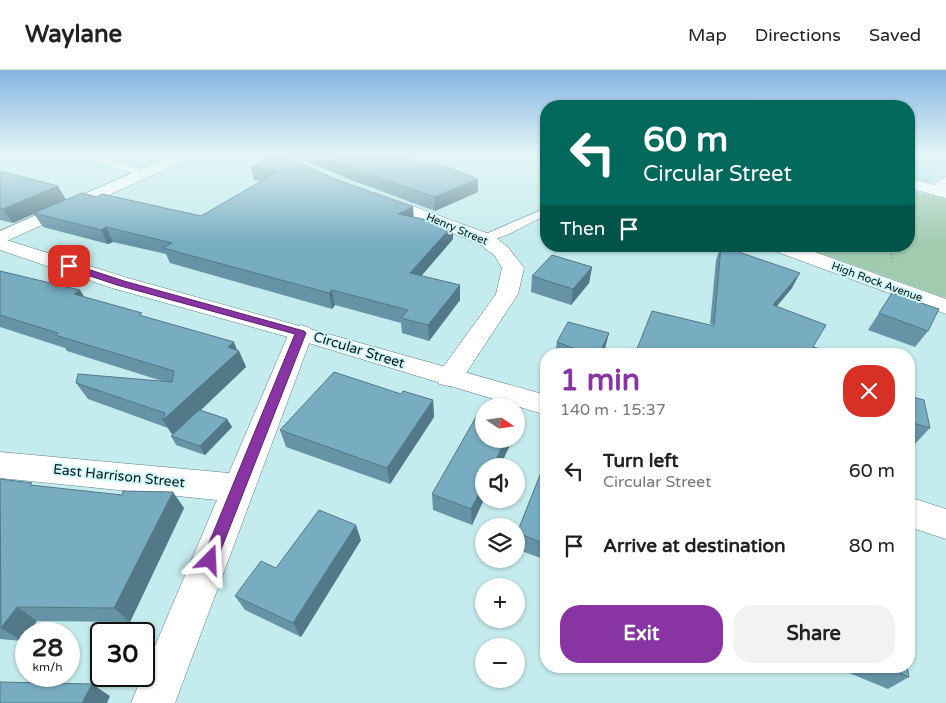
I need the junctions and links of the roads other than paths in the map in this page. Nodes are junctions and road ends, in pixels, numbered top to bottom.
1 (121, 184) edge
2 (915, 184) edge
3 (943, 189) edge
4 (361, 192) edge
5 (540, 214) edge
6 (0, 238) edge
7 (485, 239) junction
8 (0, 244) edge
9 (795, 252) edge
10 (946, 307) edge
11 (301, 333) junction
12 (449, 377) junction
13 (540, 403) edge
14 (0, 465) edge
15 (238, 488) junction
16 (915, 514) edge
17 (946, 524) edge
18 (153, 703) edge

1 - 6 street
2 - 3 street
4 - 7 street, Henry Street
5 - 7 lane
7 - 12 street, Henry Street
8 - 11 street, Circular Street
9 - 10 street, High Rock Avenue
11 - 12 street, Circular Street
11 - 15 street
12 - 13 street, Circular Street
14 - 15 street, East Harrison Street
15 - 18 street
16 - 17 street

